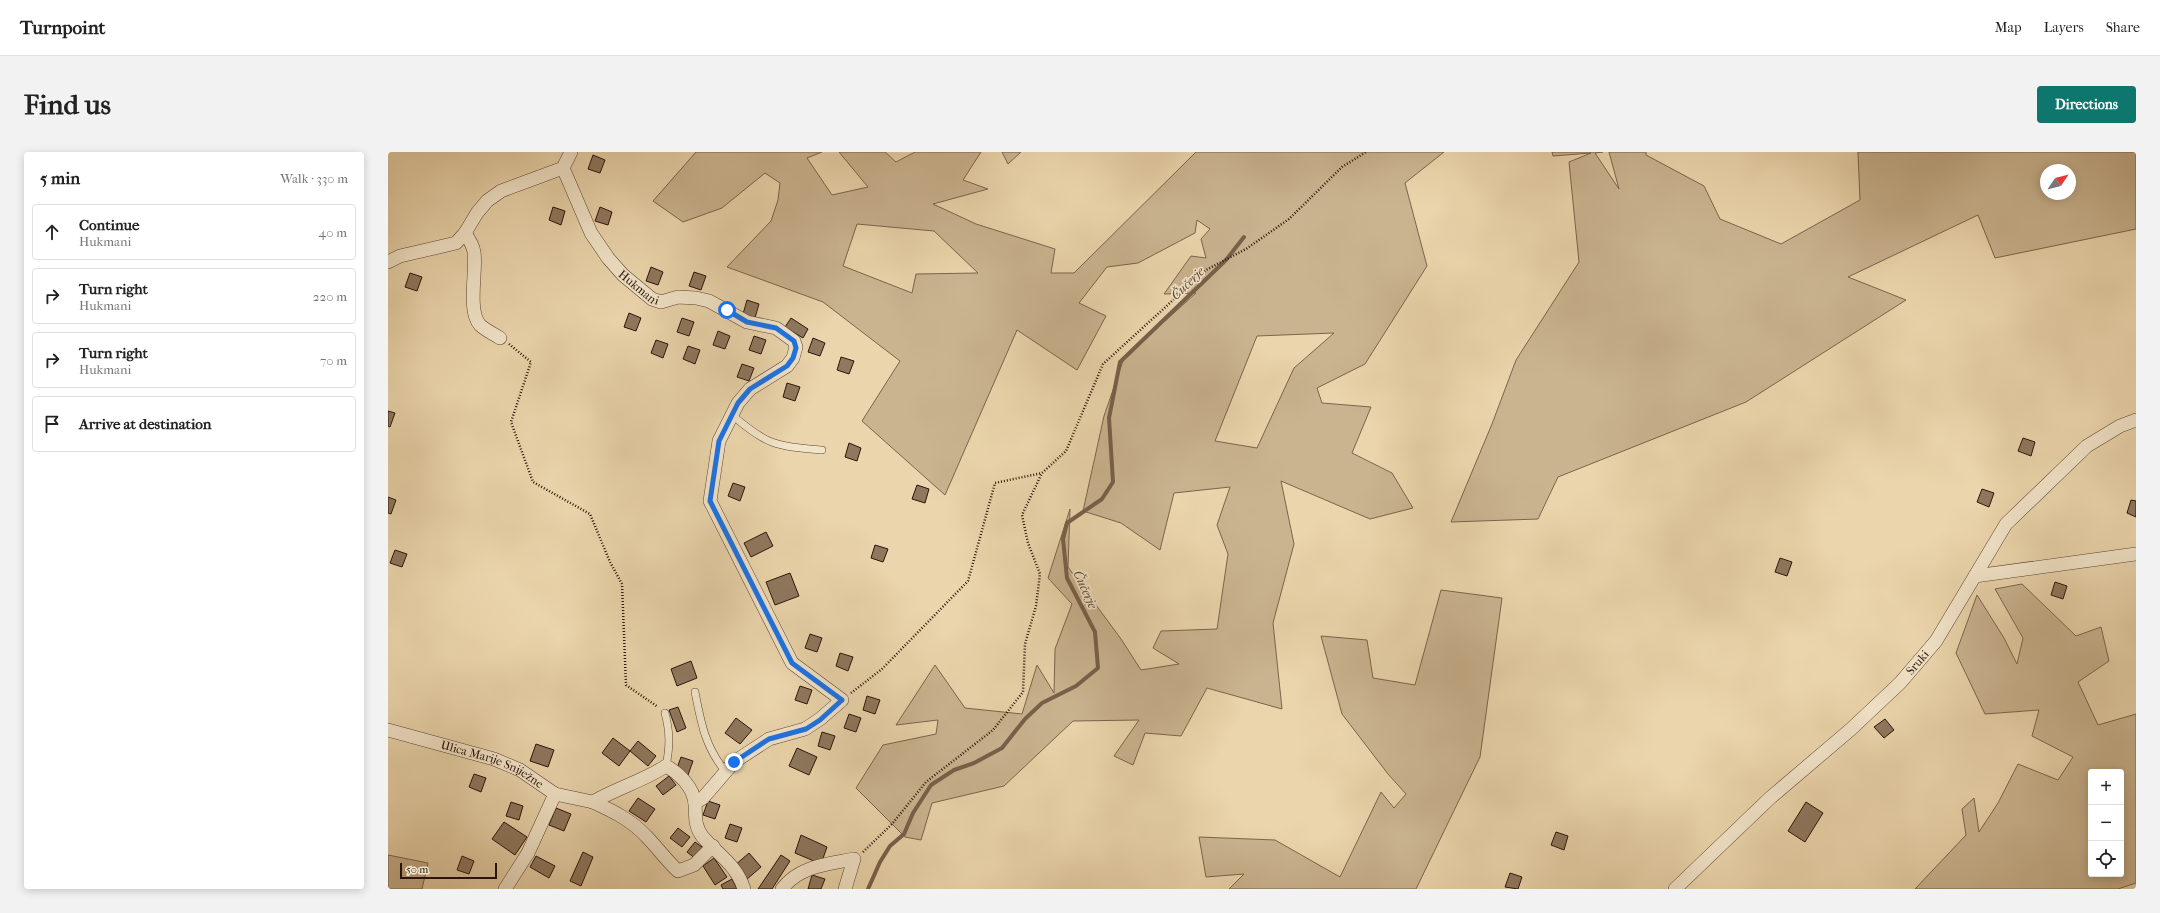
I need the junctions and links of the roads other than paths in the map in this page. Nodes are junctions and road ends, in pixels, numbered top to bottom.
1 (571, 152) edge
2 (563, 168) junction
3 (465, 233) junction
4 (388, 262) edge
5 (500, 338) road end
6 (732, 415) junction
7 (2136, 420) edge
8 (822, 450) dead end
9 (2136, 554) edge
10 (1975, 576) junction
11 (695, 692) dead end
12 (665, 713) road end
13 (388, 730) edge
14 (666, 766) junction
15 (725, 771) junction
16 (554, 794) junction
17 (593, 802) junction
18 (695, 803) junction
19 (713, 846) junction
20 (505, 889) edge
21 (744, 889) edge
22 (782, 889) edge
23 (845, 889) edge
24 (1675, 889) edge

1 - 2 street
2 - 3 street
2 - 6 street, Hukmani
3 - 4 street
3 - 5 street
6 - 8 lane
6 - 15 street, Hukmani
7 - 10 street, Sruki
9 - 10 street
10 - 24 street, Sruki
11 - 15 lane
12 - 14 lane
13 - 16 street, Ulica Marije Sniježne
14 - 17 street
14 - 18 street
15 - 18 street
16 - 17 street, Ulica Marije Sniježne
16 - 20 street
17 - 19 street, Ulica Marije Sniježne
18 - 19 street
19 - 21 street
22 - 23 street

